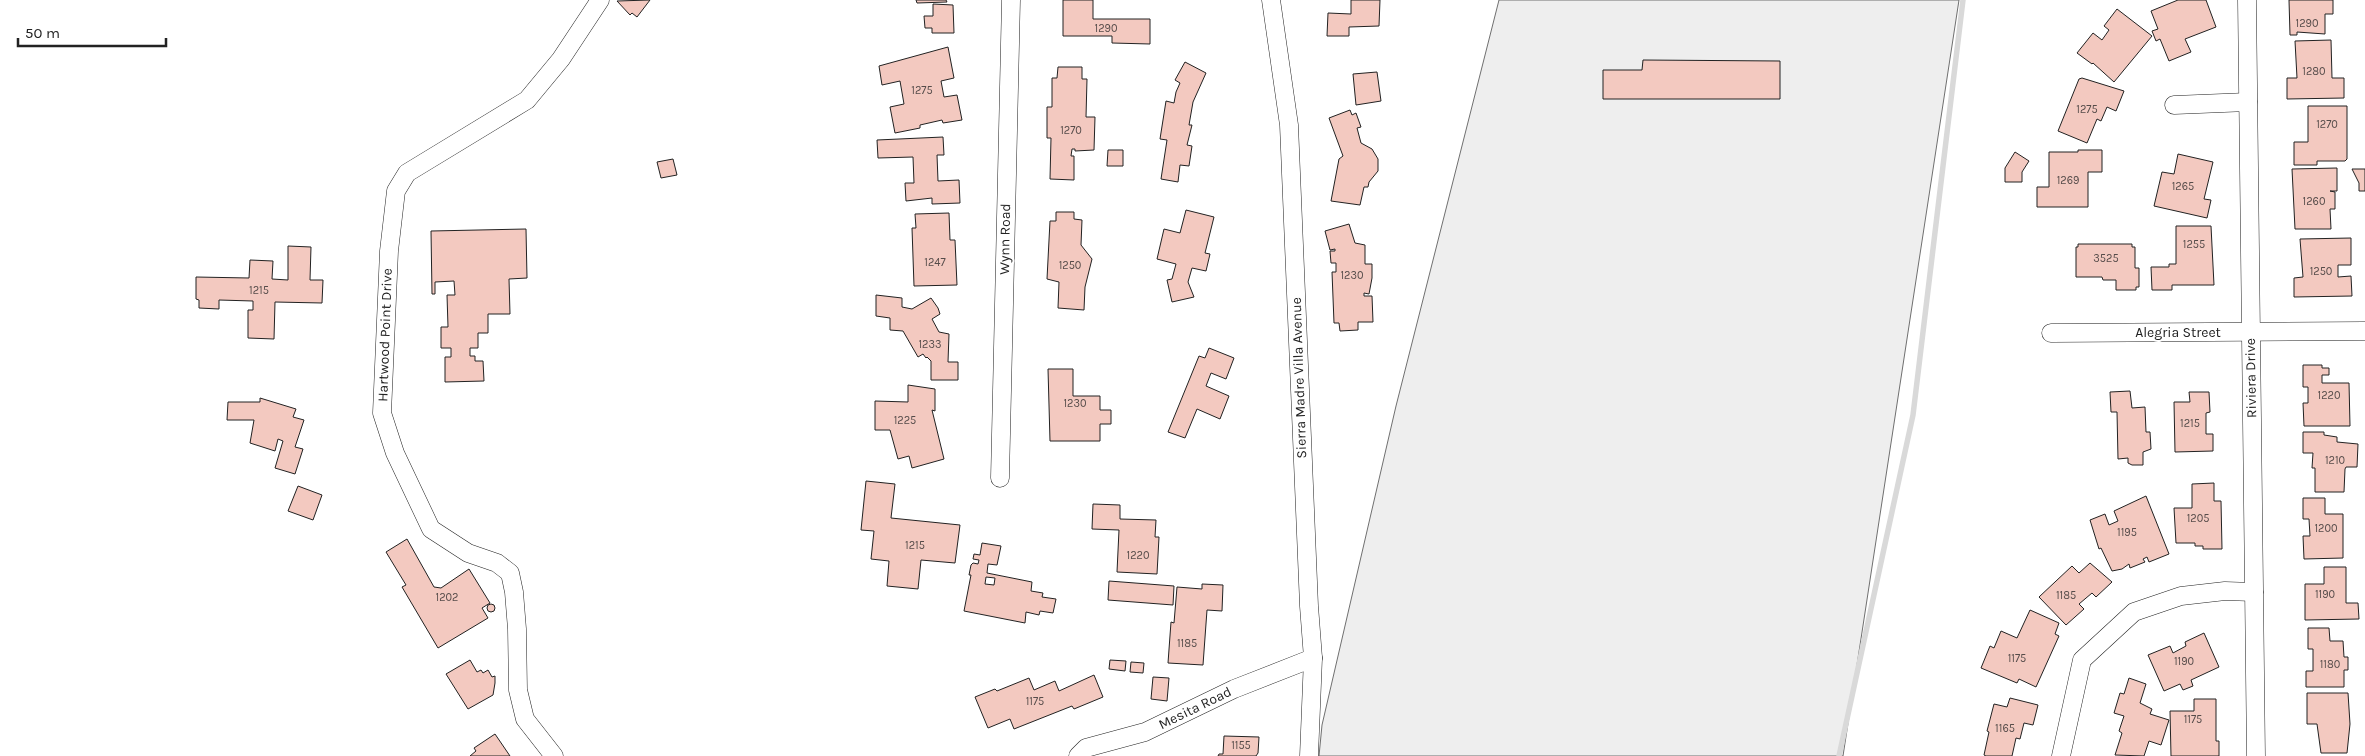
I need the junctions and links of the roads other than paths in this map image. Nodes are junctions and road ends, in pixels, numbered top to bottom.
1 (600, 0) edge
2 (1011, 0) edge
3 (1271, 0) edge
4 (2247, 0) edge
5 (2248, 102) junction
6 (2174, 105) dead end
7 (2365, 331) edge
8 (2251, 332) junction
9 (2051, 333) dead end
10 (1000, 478) dead end
11 (2254, 592) junction
12 (1314, 658) junction
13 (554, 756) edge
14 (1078, 756) edge
15 (1309, 756) edge
16 (2061, 756) edge
17 (2256, 756) edge

1 - 13 street, Hartwood Point Drive
2 - 10 street, Wynn Road
3 - 12 street, Sierra Madre Villa Avenue
4 - 5 street, Riviera Drive
5 - 6 street
5 - 8 street, Riviera Drive
7 - 8 street, Alegria Street
8 - 9 street, Alegria Street
8 - 11 street, Riviera Drive
11 - 16 street
11 - 17 street, Riviera Drive
12 - 14 street, Mesita Road
12 - 15 street, Sierra Madre Villa Avenue

